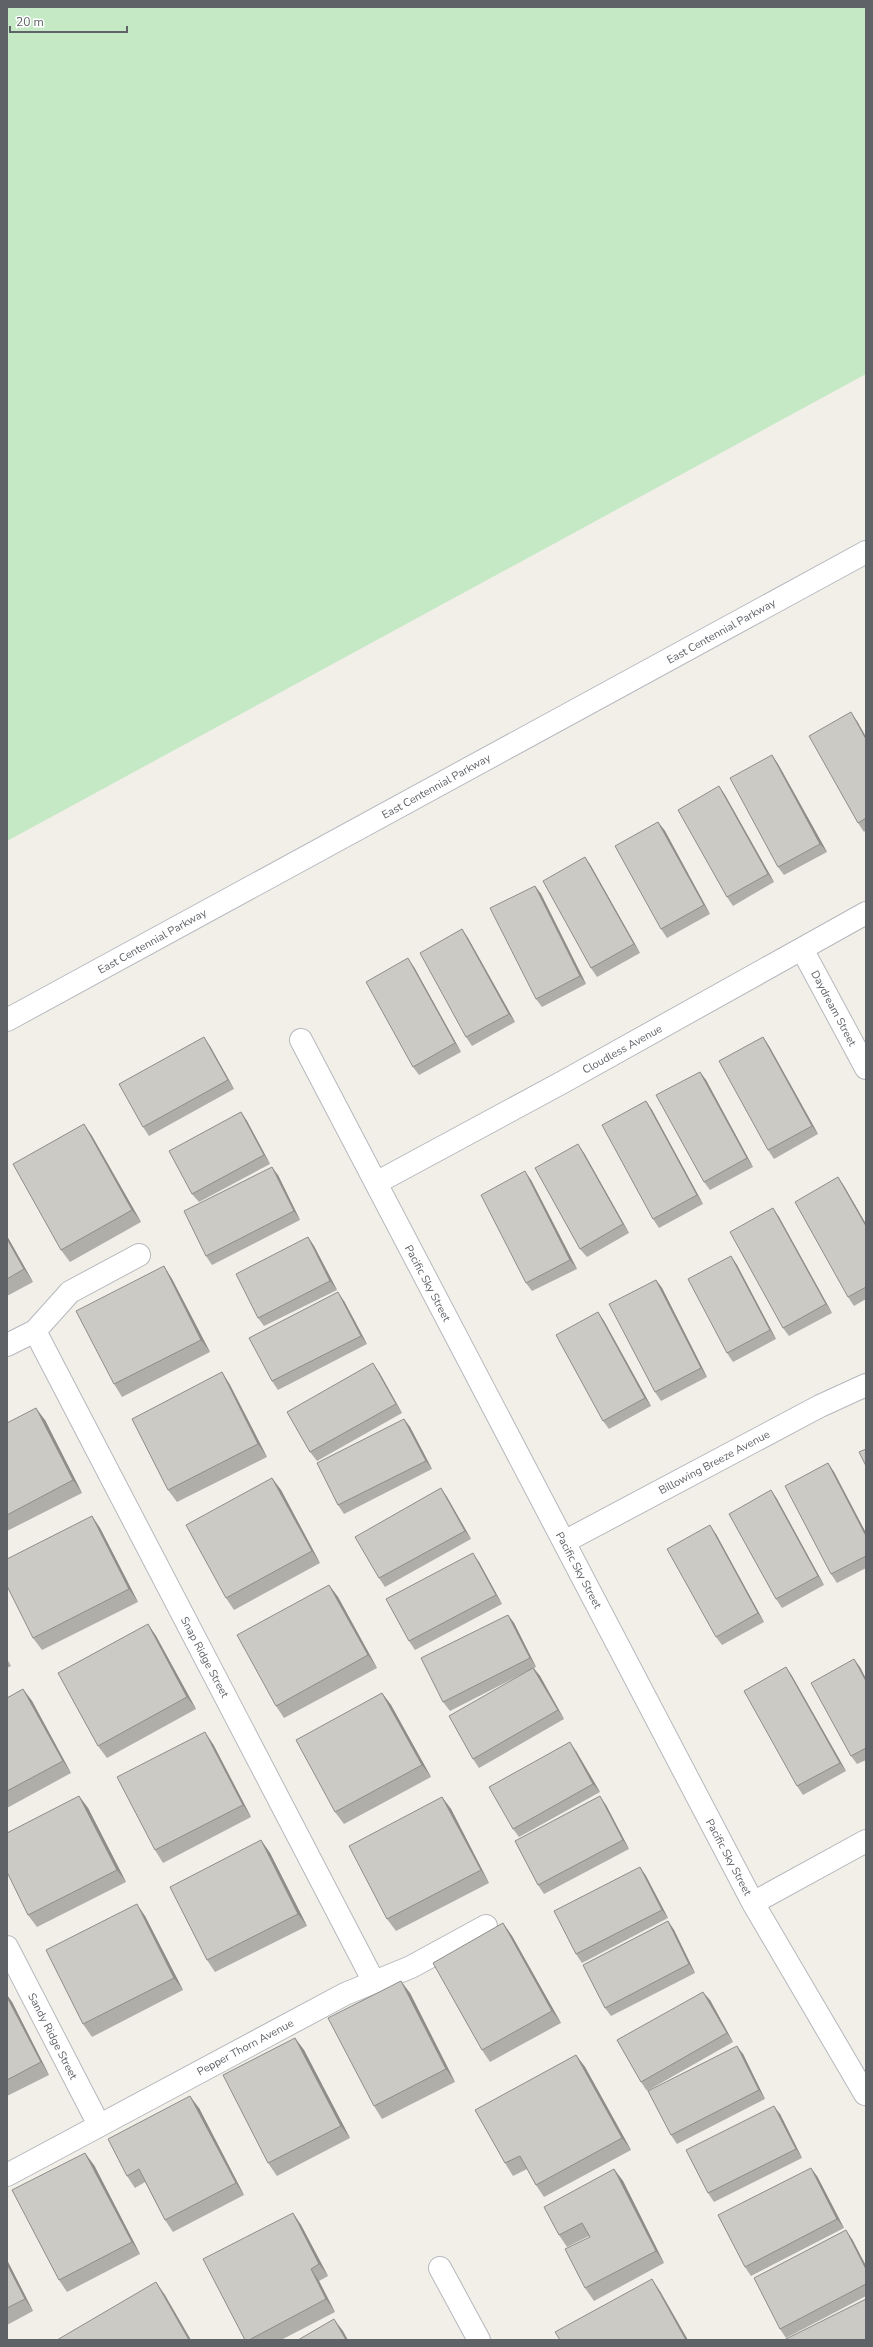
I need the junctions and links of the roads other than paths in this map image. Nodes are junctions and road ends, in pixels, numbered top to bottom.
1 (866, 552) edge
2 (866, 913) edge
3 (802, 949) junction
4 (7, 1020) edge
5 (300, 1040) dead end
6 (866, 1068) edge
7 (376, 1183) junction
8 (139, 1255) dead end
9 (35, 1331) junction
10 (7, 1345) edge
11 (866, 1385) edge
12 (564, 1542) junction
13 (866, 1841) edge
14 (753, 1903) junction
15 (486, 1926) dead end
16 (7, 1946) edge
17 (374, 1982) junction
18 (865, 2094) dead end
19 (99, 2125) junction
20 (7, 2175) edge
21 (440, 2268) dead end
22 (479, 2340) edge

1 - 4 street, East Centennial Parkway
2 - 3 street, Cloudless Avenue
3 - 6 street, Daydream Street
3 - 7 street, Cloudless Avenue
5 - 7 street, Pacific Sky Street
7 - 12 street, Pacific Sky Street
8 - 9 street
9 - 10 street
9 - 17 street, Snap Ridge Street
11 - 12 street, Billowing Breeze Avenue
12 - 14 street, Pacific Sky Street
13 - 14 street
14 - 18 street, Pacific Sky Street
15 - 17 street, Pepper Thorn Avenue
16 - 19 street, Sandy Ridge Street
17 - 19 street, Pepper Thorn Avenue
19 - 20 street, Pepper Thorn Avenue
21 - 22 street

